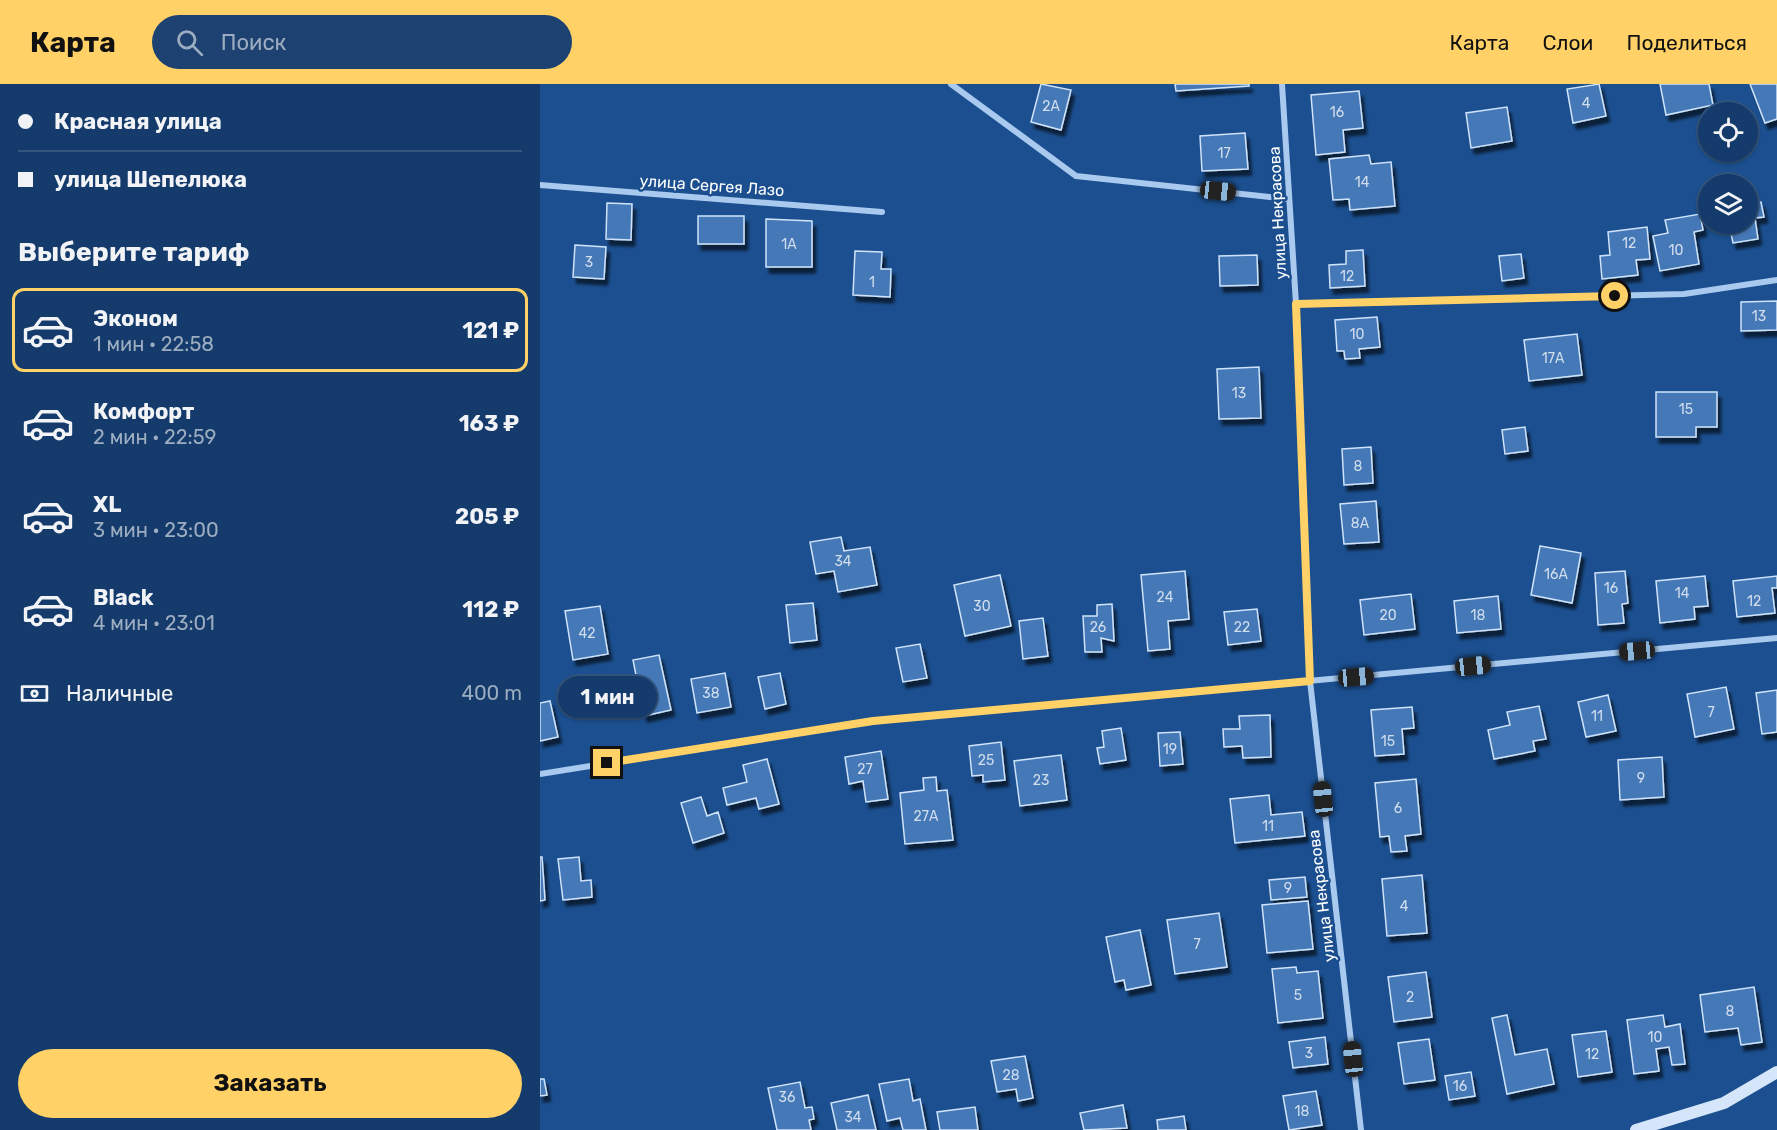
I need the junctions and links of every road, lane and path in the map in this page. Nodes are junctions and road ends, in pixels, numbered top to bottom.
1 (951, 84) edge
2 (1282, 84) edge
3 (540, 186) edge
4 (1289, 199) junction
5 (882, 212) dead end
6 (1777, 280) edge
7 (1296, 304) junction
8 (1777, 638) edge
9 (1310, 681) junction
10 (540, 774) edge
11 (1777, 1072) edge
12 (1361, 1130) edge
13 (1636, 1130) edge

1 - 4 street
2 - 4 street, улица Некрасова
3 - 5 street, улица Сергея Лазо
4 - 7 street, улица Некрасова
6 - 7 street
7 - 9 street, улица Некрасова
8 - 9 street
9 - 10 street
9 - 12 street, улица Некрасова
11 - 13 street

